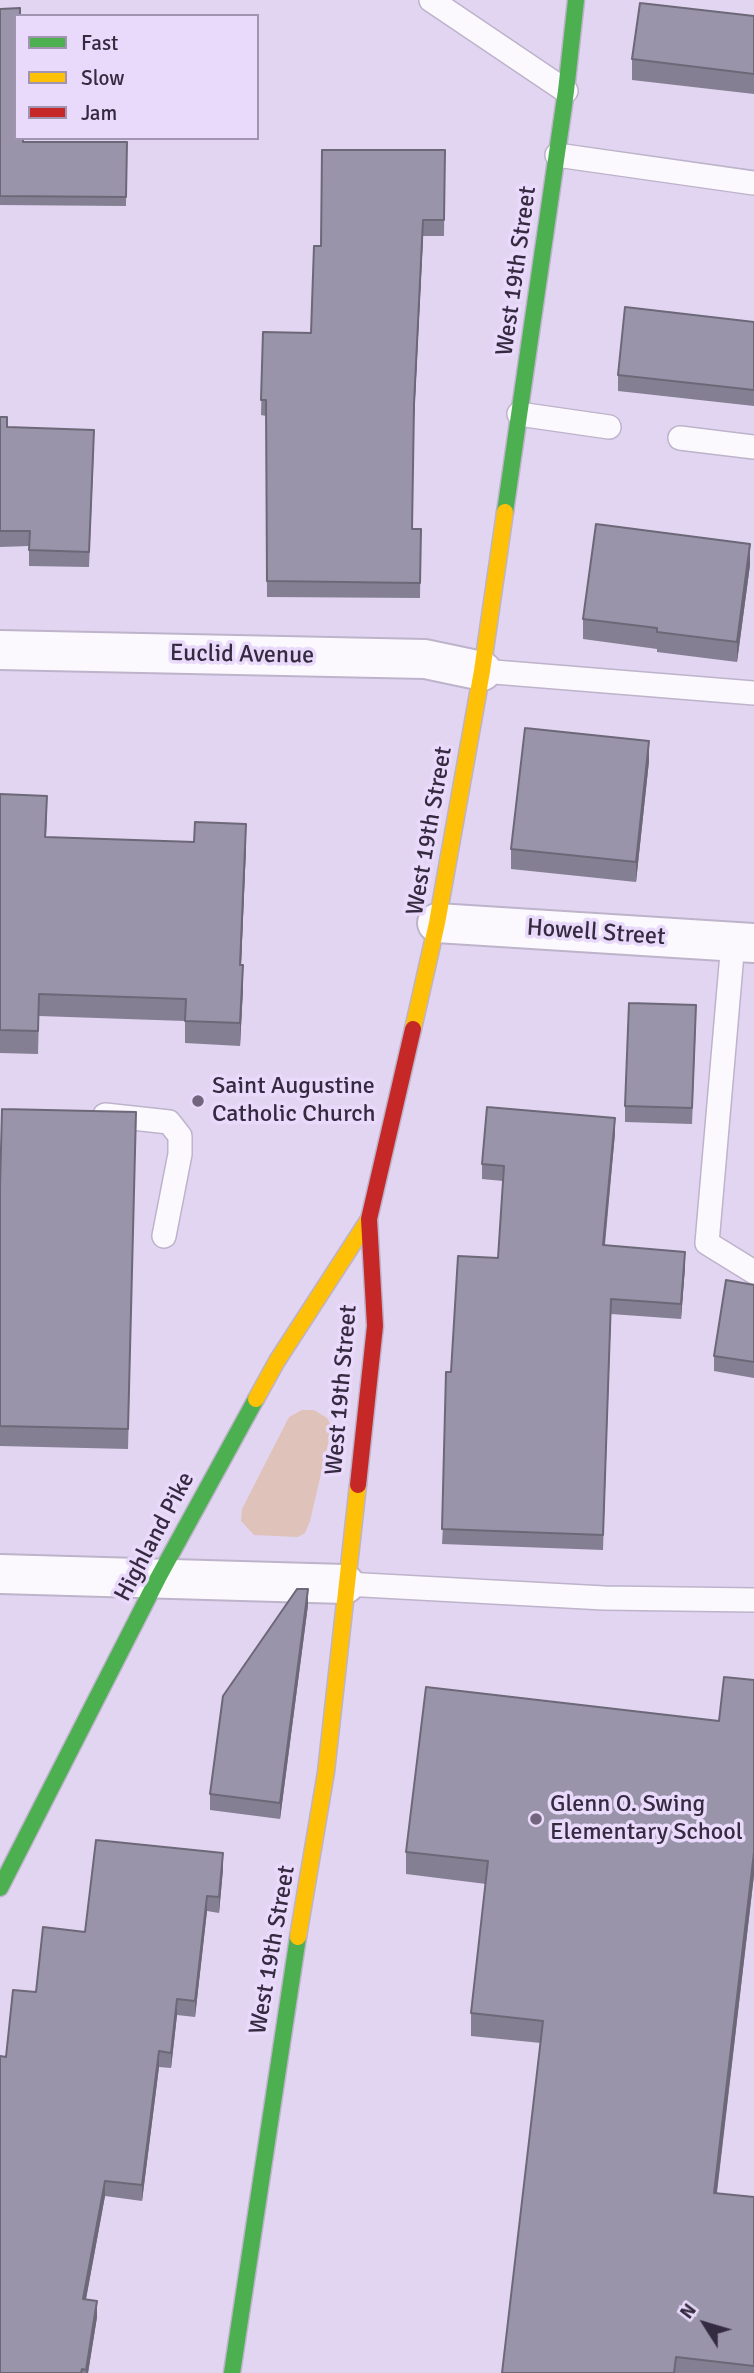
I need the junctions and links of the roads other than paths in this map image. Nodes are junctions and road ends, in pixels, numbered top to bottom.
1 (431, 0) edge
2 (576, 0) edge
3 (566, 91) junction
4 (557, 155) junction
5 (754, 183) edge
6 (519, 414) junction
7 (609, 427) dead end
8 (680, 438) dead end
9 (754, 447) edge
10 (0, 650) edge
11 (482, 671) junction
12 (754, 693) edge
13 (438, 923) junction
14 (743, 943) edge
15 (83, 1114) edge
16 (369, 1219) junction
17 (164, 1236) dead end
18 (754, 1272) edge
19 (0, 1574) edge
20 (158, 1578) junction
21 (345, 1584) junction
22 (754, 1600) edge
23 (0, 1888) edge
24 (232, 2373) edge

1 - 3 lane
2 - 3 street, West 19th Street
3 - 4 street, West 19th Street
4 - 5 lane
4 - 6 street, West 19th Street
6 - 7 lane
6 - 11 street, West 19th Street
8 - 9 lane
10 - 11 street, Euclid Avenue
11 - 12 lane
11 - 13 street, West 19th Street
13 - 14 street, Howell Street
13 - 16 street, West 19th Street
14 - 18 lane
15 - 17 lane
16 - 20 street, Highland Pike
16 - 21 street, West 19th Street
19 - 20 street
20 - 21 street
20 - 23 street, Highland Pike
21 - 22 lane
21 - 24 street, West 19th Street

